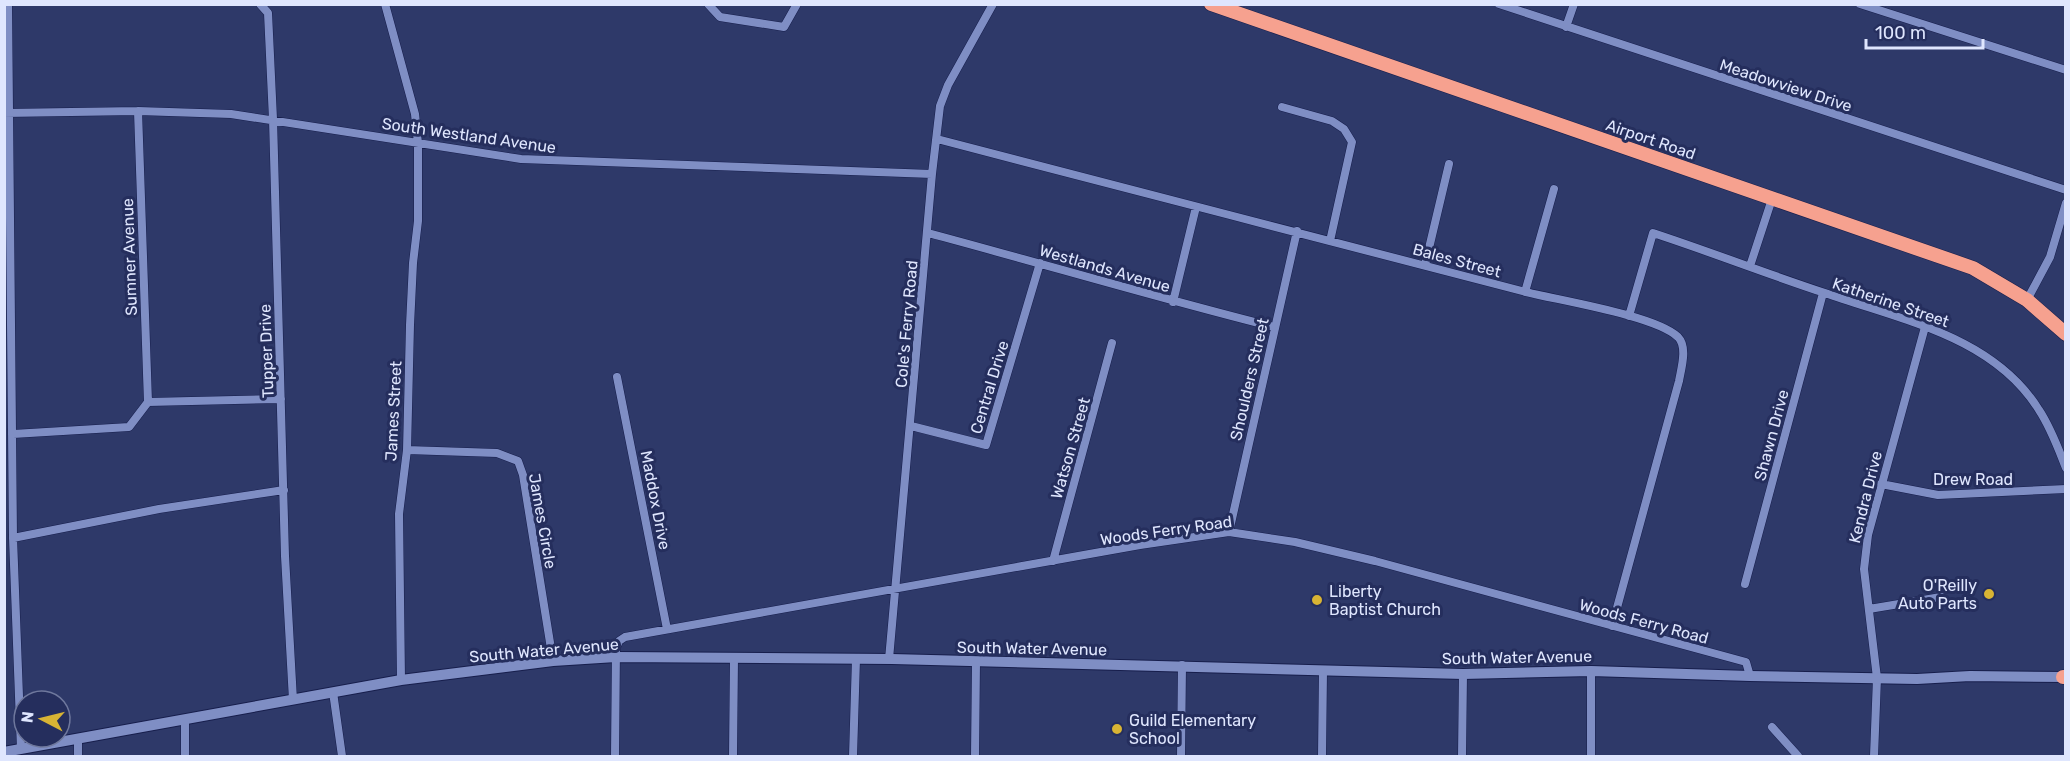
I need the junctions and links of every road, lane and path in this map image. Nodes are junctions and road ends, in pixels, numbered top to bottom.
1 (8, 4) edge
2 (260, 4) edge
3 (385, 4) edge
4 (708, 4) edge
5 (797, 4) edge
6 (993, 4) edge
7 (1211, 4) edge
8 (1498, 4) edge
9 (1574, 4) edge
10 (1860, 4) edge
11 (1566, 27) junction
12 (2066, 69) edge
13 (1282, 107) dead end
14 (138, 111) junction
15 (7, 113) edge
16 (273, 119) junction
17 (937, 139) junction
18 (418, 143) junction
19 (1449, 164) dead end
20 (932, 174) junction
21 (1554, 189) dead end
22 (2066, 190) edge
23 (1772, 199) junction
24 (2066, 203) edge
25 (1196, 207) junction
26 (1297, 231) junction
27 (928, 233) junction
28 (1330, 241) junction
29 (1040, 263) junction
30 (1425, 265) junction
31 (1750, 266) junction
32 (1525, 292) junction
33 (1823, 293) junction
34 (2027, 300) junction
35 (1173, 302) junction
36 (1629, 316) junction
37 (1274, 327) junction
38 (1925, 327) junction
39 (2066, 334) edge
40 (1112, 343) dead end
41 (617, 377) dead end
42 (281, 399) junction
43 (148, 402) junction
44 (911, 426) junction
45 (13, 434) junction
46 (407, 450) junction
47 (2066, 468) edge
48 (1881, 484) junction
49 (2066, 489) edge
50 (284, 490) junction
51 (1229, 532) junction
52 (13, 538) junction
53 (1053, 561) junction
54 (1746, 584) dead end
55 (897, 587) junction
56 (1941, 597) dead end
57 (1869, 609) junction
58 (1612, 626) junction
59 (668, 629) junction
60 (616, 657) junction
61 (734, 658) junction
62 (856, 659) junction
63 (889, 659) junction
64 (553, 661) junction
65 (976, 662) junction
66 (1182, 665) junction
67 (1323, 671) junction
68 (1591, 671) junction
69 (1463, 674) junction
70 (1750, 676) junction
71 (2065, 677) edge
72 (1877, 678) junction
73 (401, 680) junction
74 (19, 689) edge
75 (333, 692) junction
76 (293, 700) junction
77 (185, 720) junction
78 (1772, 727) dead end
79 (78, 738) junction
80 (72, 739) edge
81 (21, 749) edge
82 (4, 752) edge
83 (78, 756) edge
84 (185, 756) edge
85 (342, 756) edge
86 (615, 756) edge
87 (733, 756) edge
88 (853, 756) edge
89 (975, 756) edge
90 (1181, 756) edge
91 (1322, 756) edge
92 (1462, 756) edge
93 (1591, 756) edge
94 (1798, 756) edge
95 (1874, 756) edge

1 - 15 street
2 - 16 street, Tupper Drive
3 - 18 street, James Street
4 - 5 street
6 - 17 street, Cole's Ferry Road
7 - 23 highway, Airport Road
8 - 11 street, Meadowview Drive
9 - 11 street
10 - 12 street
11 - 22 street, Meadowview Drive
13 - 28 street
14 - 15 street, South Westland Avenue
14 - 16 street, South Westland Avenue
14 - 43 street, Sumner Avenue
15 - 45 street
16 - 18 street, South Westland Avenue
16 - 42 street, Tupper Drive
17 - 20 street, Cole's Ferry Road
17 - 25 street, Bales Street
18 - 20 street, South Westland Avenue
18 - 46 street, James Street
19 - 30 street
20 - 27 street, Cole's Ferry Road
21 - 32 street
23 - 31 street
23 - 34 highway, Airport Road
24 - 34 street
25 - 26 street, Bales Street
25 - 35 street
26 - 28 street, Bales Street
26 - 37 street, Shoulders Street
27 - 29 street, Westlands Avenue
27 - 44 street, Cole's Ferry Road
28 - 30 street, Bales Street
29 - 35 street, Westlands Avenue
29 - 44 street, Central Drive
30 - 32 street, Bales Street
31 - 33 street, Katherine Street
31 - 36 street, Katherine Street
32 - 36 street, Bales Street
33 - 38 street, Katherine Street
33 - 54 street, Shawn Drive
34 - 39 highway, Airport Road
35 - 37 street, Westlands Avenue
36 - 58 street, Bales Street
37 - 51 street, Shoulders Street
38 - 47 street, Katherine Street
38 - 48 street, Kendra Drive
40 - 53 street, Watson Street
41 - 59 street, Maddox Drive
42 - 43 street
42 - 50 street, Tupper Drive
43 - 45 street
44 - 55 street, Cole's Ferry Road
45 - 52 street
46 - 64 street, James Circle
46 - 73 street, James Street
48 - 49 street, Drew Road
48 - 57 street, Kendra Drive
50 - 52 street
50 - 76 street, Tupper Drive
51 - 53 street, Woods Ferry Road
51 - 58 street, Woods Ferry Road
52 - 74 street
53 - 55 street, Woods Ferry Road
55 - 59 street, Woods Ferry Road
55 - 63 street, Cole's Ferry Road
56 - 57 street
57 - 72 street, Kendra Drive
58 - 70 street, Woods Ferry Road
59 - 60 street, Woods Ferry Road
60 - 61 main road, South Water Avenue
60 - 64 main road, South Water Avenue
60 - 86 street
61 - 62 main road, South Water Avenue
61 - 87 street
62 - 63 main road, South Water Avenue
62 - 88 street
63 - 65 main road, South Water Avenue
64 - 73 main road, South Water Avenue
65 - 66 main road, South Water Avenue
65 - 89 street
66 - 67 main road, South Water Avenue
66 - 90 street
67 - 69 main road, South Water Avenue
67 - 91 street
68 - 69 main road, South Water Avenue
68 - 70 main road, South Water Avenue
68 - 93 street
69 - 92 street
70 - 72 main road, South Water Avenue
71 - 72 main road, South Water Avenue
72 - 95 street, Kendra Drive
73 - 75 main road, South Water Avenue
75 - 76 main road, South Water Avenue
75 - 85 street
76 - 77 main road, South Water Avenue
77 - 79 main road, South Water Avenue
77 - 84 street
78 - 94 street
79 - 80 main road, South Water Avenue
79 - 83 street
81 - 82 main road, South Water Avenue

